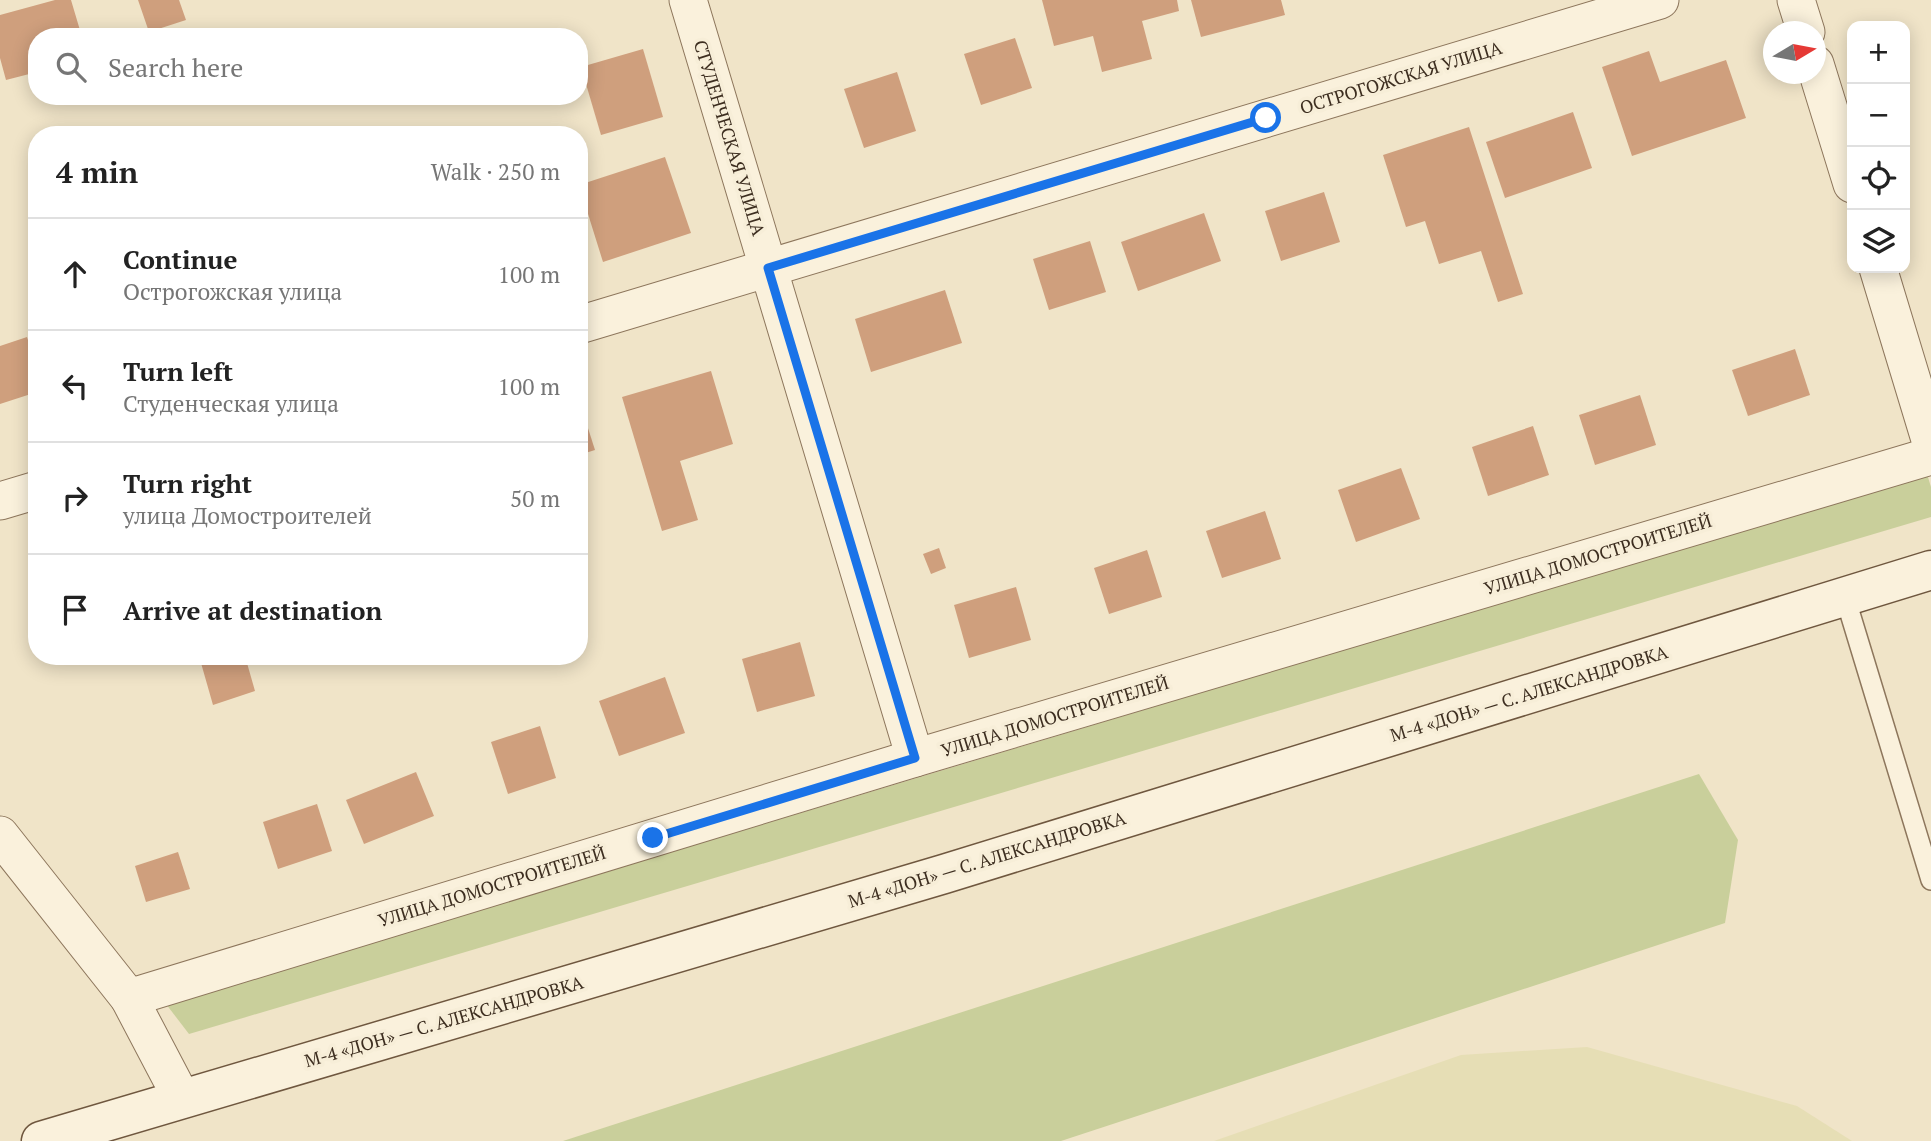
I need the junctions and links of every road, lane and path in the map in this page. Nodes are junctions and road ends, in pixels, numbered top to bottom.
1 (688, 0) edge
2 (1660, 0) edge
3 (1796, 0) edge
4 (1803, 21) edge
5 (1821, 84) edge
6 (1847, 168) edge
7 (768, 268) junction
8 (1880, 273) edge
9 (588, 322) edge
10 (1931, 443) edge
11 (1931, 456) edge
12 (28, 493) edge
13 (0, 502) edge
14 (1931, 570) edge
15 (1845, 597) junction
16 (915, 758) junction
17 (0, 835) edge
18 (1931, 880) edge
19 (129, 998) junction
20 (183, 1100) junction
21 (41, 1141) edge

1 - 7 street, СТУДЕНЧЕСКАЯ УЛИЦА
2 - 7 street, ОСТРОГОЖСКАЯ УЛИЦА
3 - 4 street
5 - 6 street
7 - 9 street, ОСТРОГОЖСКАЯ УЛИЦА
7 - 16 street, СТУДЕНЧЕСКАЯ УЛИЦА
8 - 10 street
11 - 16 street, УЛИЦА ДОМОСТРОИТЕЛЕЙ
12 - 13 street
14 - 15 main road, М-4 «ДОН» — С. АЛЕКСАНДРОВКА
15 - 18 lane
15 - 20 main road, М-4 «ДОН» — С. АЛЕКСАНДРОВКА
16 - 19 street, УЛИЦА ДОМОСТРОИТЕЛЕЙ
17 - 19 street
19 - 20 street
20 - 21 main road, М-4 «ДОН» — С. АЛЕКСАНДРОВКА

